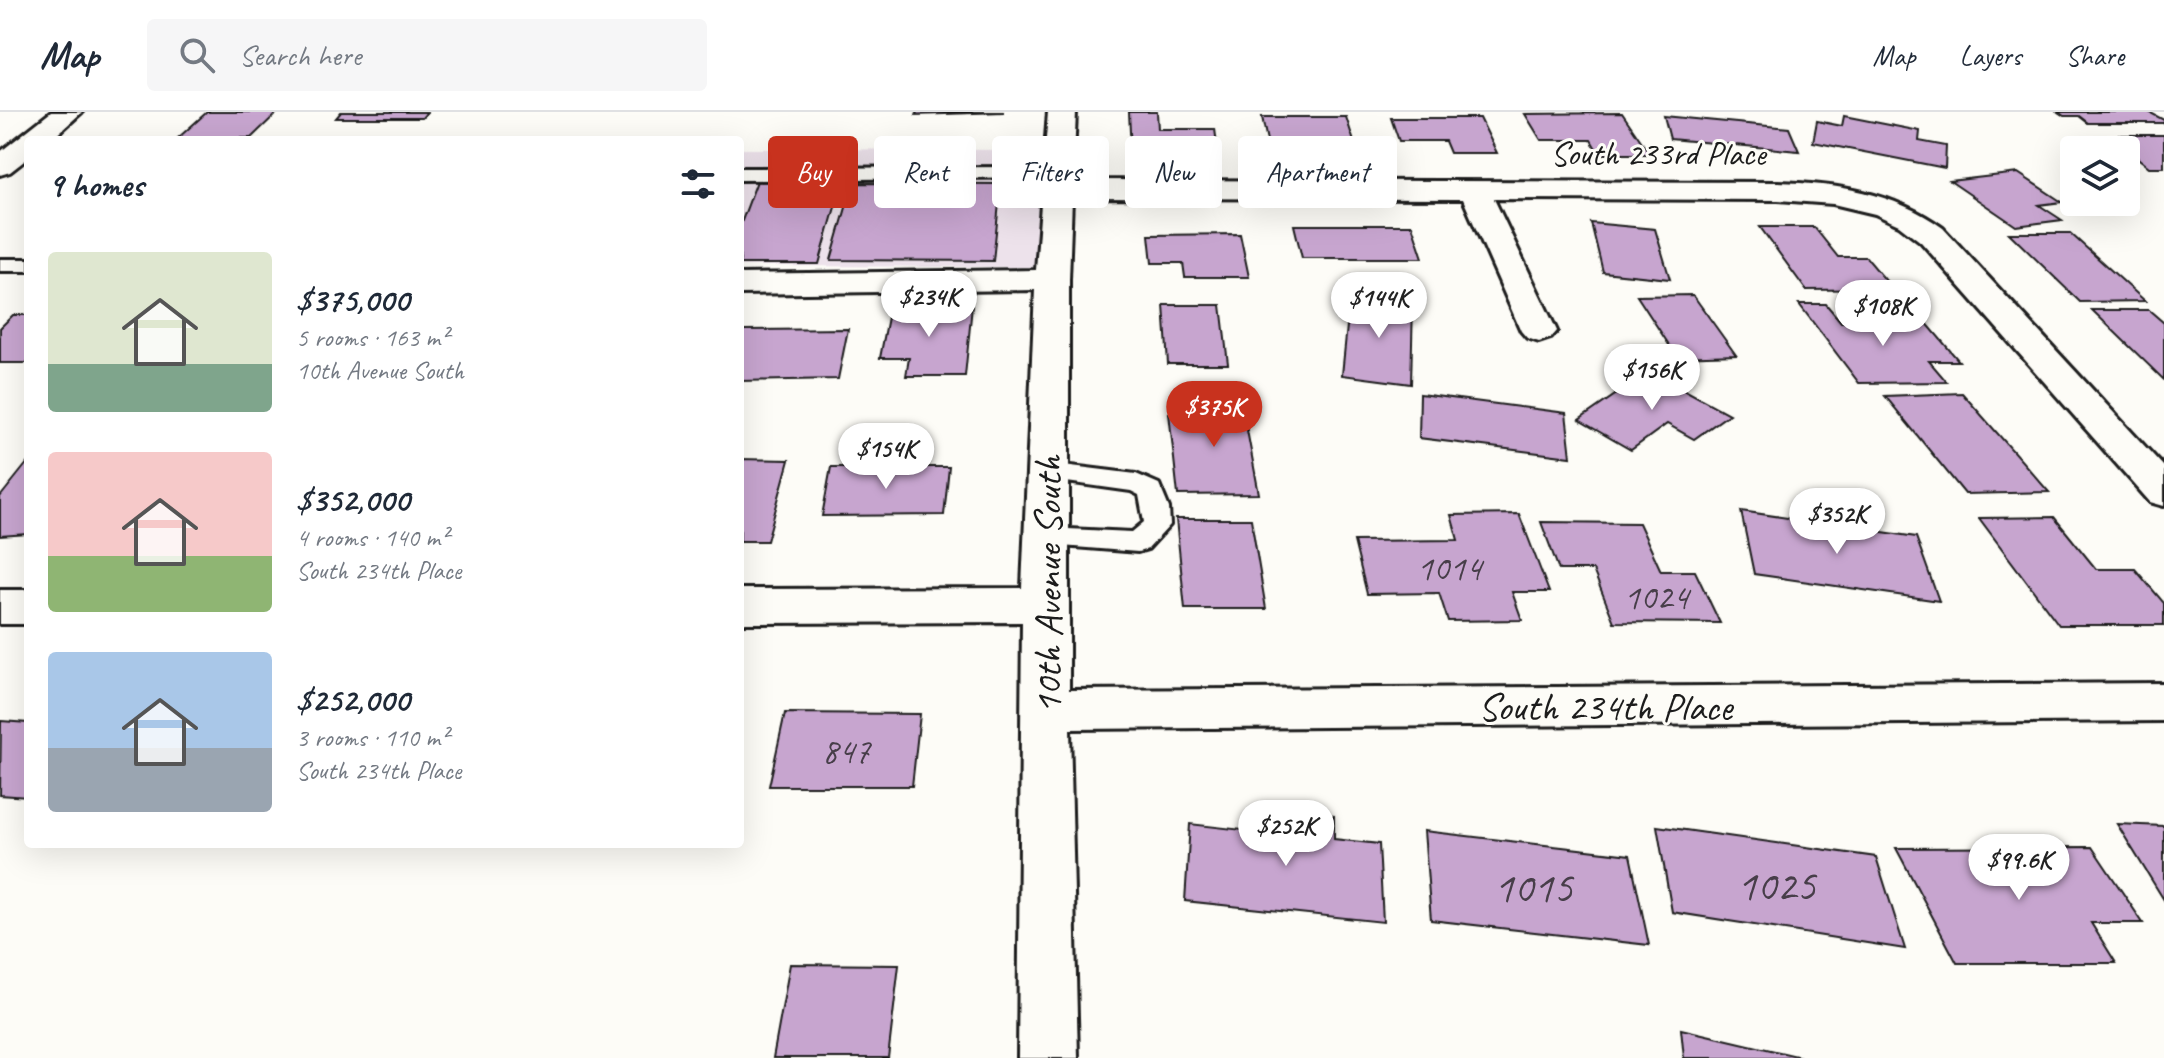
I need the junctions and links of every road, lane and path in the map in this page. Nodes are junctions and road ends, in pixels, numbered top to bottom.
1 (68, 112) edge
2 (1062, 112) edge
3 (38, 136) edge
4 (1061, 136) edge
5 (24, 147) edge
6 (0, 166) edge
7 (744, 174) edge
8 (992, 180) edge
9 (1109, 182) edge
10 (1475, 191) junction
11 (1057, 208) edge
12 (0, 265) edge
13 (24, 265) edge
14 (1052, 280) junction
15 (744, 284) edge
16 (1539, 331) dead end
17 (1047, 472) junction
18 (2164, 492) edge
19 (1046, 537) junction
20 (1044, 605) junction
21 (744, 606) edge
22 (0, 607) edge
23 (24, 607) edge
24 (2164, 702) edge
25 (1046, 710) junction
26 (1048, 1058) edge

1 - 3 street
2 - 4 street, 10th Avenue South
5 - 6 street
7 - 8 lane, South 233rd Place
9 - 10 street, South 233rd Place
10 - 16 street
10 - 18 street, South 233rd Place
11 - 14 street, 10th Avenue South
12 - 13 lane
14 - 15 street
14 - 17 street, 10th Avenue South
17 - 19 street, 10th Avenue South
17 - 19 lane
19 - 20 street, 10th Avenue South
20 - 21 street
20 - 25 street, 10th Avenue South
22 - 23 street
24 - 25 street, South 234th Place
25 - 26 street, 10th Avenue South

